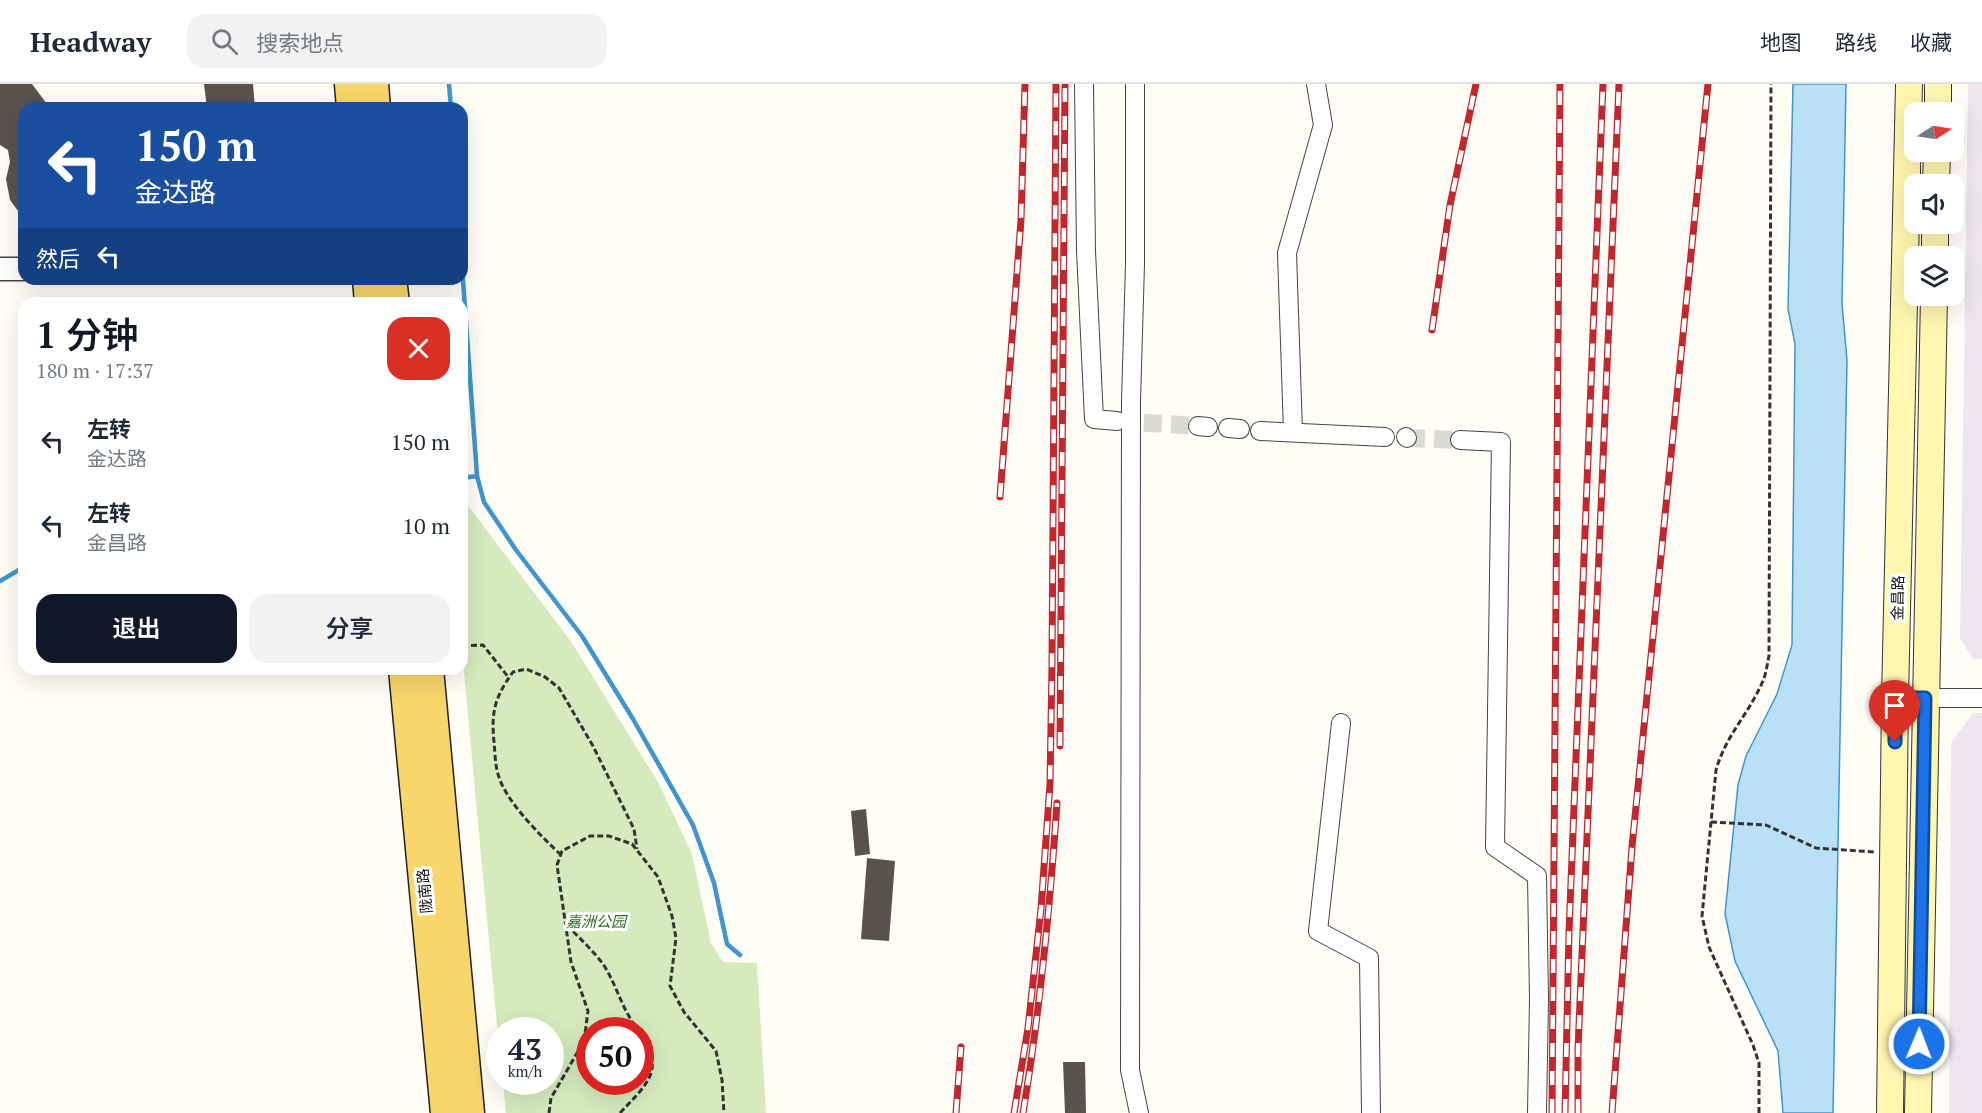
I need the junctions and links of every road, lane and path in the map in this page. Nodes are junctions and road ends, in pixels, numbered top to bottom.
1 (349, 84) edge
2 (374, 84) edge
3 (1084, 84) edge
4 (1135, 84) edge
5 (1316, 84) edge
6 (1771, 84) edge
7 (1909, 84) edge
8 (1938, 84) edge
9 (350, 102) edge
10 (376, 102) edge
11 (1938, 102) edge
12 (0, 269) edge
13 (18, 269) edge
14 (1934, 306) edge
15 (1117, 421) tunnel mouth
16 (1260, 431) dead end
17 (1293, 432) junction
18 (1385, 437) tunnel mouth
19 (1460, 440) tunnel mouth
20 (468, 646) edge
21 (404, 675) edge
22 (430, 675) edge
23 (509, 678) junction
24 (1895, 698) junction
25 (1925, 698) junction
26 (1982, 698) edge
27 (1341, 723) dead end
28 (1711, 822) junction
29 (638, 851) junction
30 (1852, 851) dead end
31 (561, 855) junction
32 (566, 923) junction
33 (628, 1017) edge
34 (637, 1095) edge
35 (445, 1113) edge
36 (470, 1113) edge
37 (549, 1113) edge
38 (620, 1113) edge
39 (724, 1113) edge
40 (1139, 1113) edge
41 (1371, 1113) edge
42 (1537, 1113) edge
43 (1759, 1113) edge
44 (1890, 1113) edge
45 (1918, 1113) edge

1 - 9 main road
2 - 10 main road
3 - 15 street
4 - 40 street
5 - 17 street
6 - 28 path
7 - 24 main road, 金昌路
8 - 11 main road
12 - 13 street
14 - 25 main road, 金昌路
16 - 17 street
17 - 18 street
19 - 42 street
20 - 23 path
21 - 35 main road, 陇南路
22 - 36 main road, 陇南路
23 - 29 path
23 - 31 path
24 - 25 street
24 - 44 main road, 金昌路
25 - 26 street
25 - 45 main road, 金昌路
27 - 41 street
28 - 30 path
28 - 43 path
29 - 31 path
29 - 39 path
31 - 32 path
32 - 33 path
32 - 37 path
34 - 38 path

